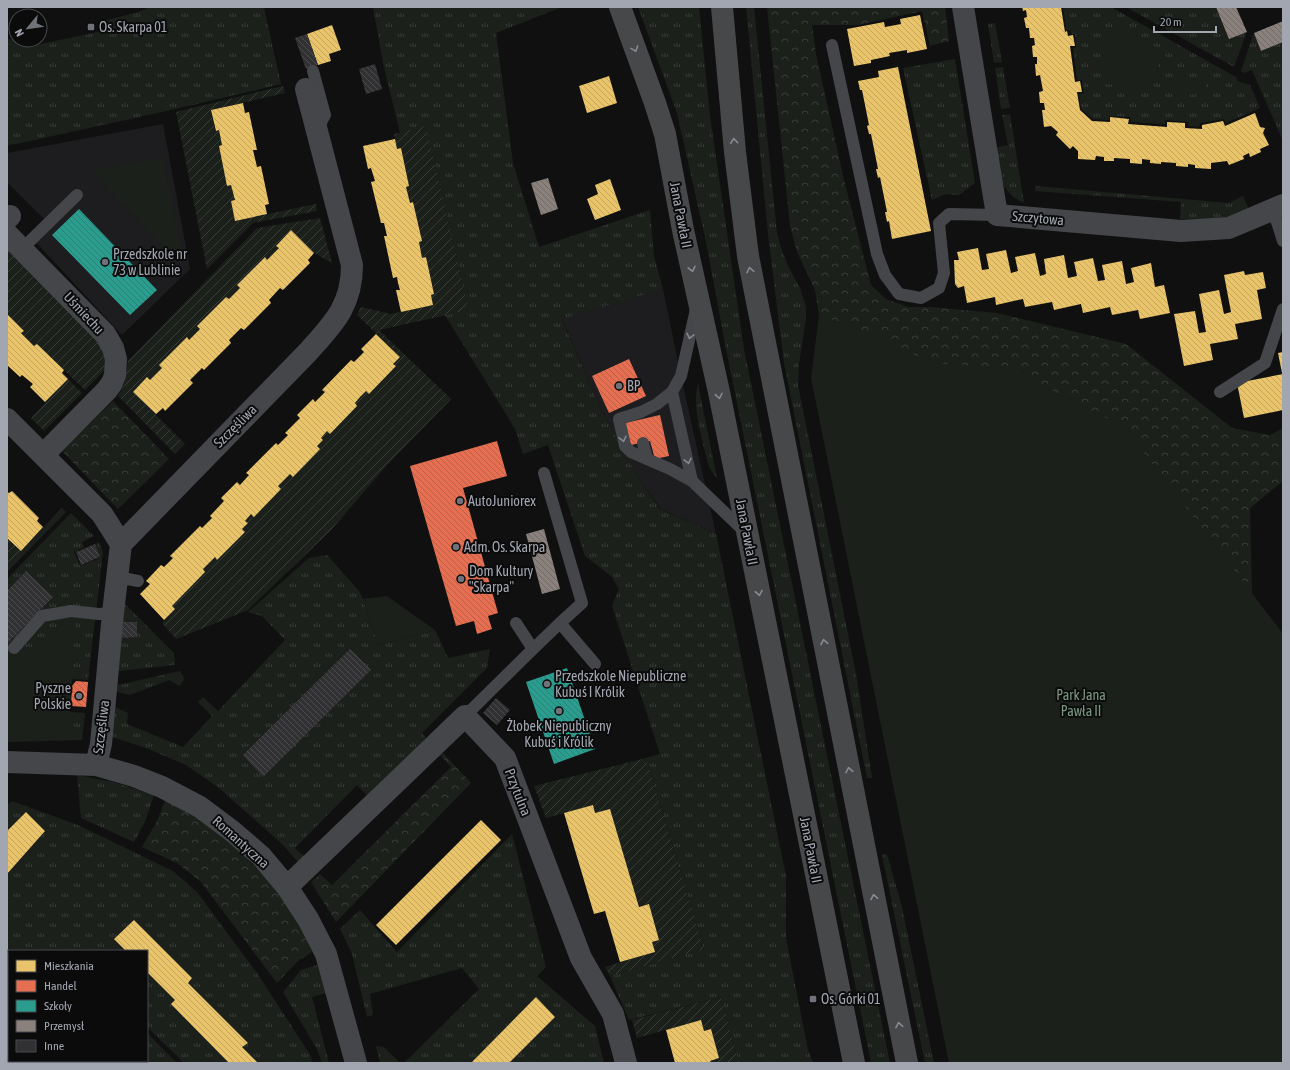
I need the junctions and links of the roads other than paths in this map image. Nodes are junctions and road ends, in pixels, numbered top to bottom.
1 (620, 7) edge
2 (722, 7) edge
3 (963, 7) edge
4 (832, 45) dead end
5 (310, 80) dead end
6 (77, 195) dead end
7 (1277, 208) edge
8 (997, 215) junction
9 (8, 223) edge
10 (1283, 241) edge
11 (24, 251) junction
12 (698, 298) junction
13 (1283, 309) edge
14 (672, 392) junction
15 (1220, 392) dead end
16 (7, 419) edge
17 (643, 443) dead end
18 (43, 455) junction
19 (647, 459) junction
20 (544, 473) dead end
21 (692, 481) junction
22 (747, 533) junction
23 (121, 544) junction
24 (113, 613) junction
25 (516, 623) dead end
26 (560, 623) junction
27 (14, 648) dead end
28 (533, 649) junction
29 (595, 664) dead end
30 (465, 716) junction
31 (7, 762) edge
32 (96, 765) junction
33 (287, 887) junction
34 (356, 1063) edge
35 (626, 1063) edge
36 (854, 1063) edge
37 (907, 1063) edge

1 -> 12 main road, Jana Pawła II
37 -> 2 main road
3 - 8 street, Szczytowa
4 - 8 lane
5 - 23 street, Szczęśliwa
6 - 11 lane
7 - 8 street, Szczytowa
7 - 10 lane
9 - 11 street, Uśmiechu
11 - 18 street, Uśmiechu
12 -> 14 lane
12 -> 22 main road, Jana Pawła II
13 - 15 lane
14 -> 19 lane
14 -> 21 lane
16 - 18 street
17 - 19 lane
18 - 23 street
19 - 21 lane
20 - 26 lane
21 - 22 lane
22 -> 36 main road, Jana Pawła II
23 - 24 street, Szczęśliwa
24 - 27 lane
24 - 32 street, Szczęśliwa
25 - 28 lane
26 - 28 lane
26 - 29 lane
28 - 30 lane
30 - 33 street
30 - 35 street, Przytulna
31 - 32 street, Romantyczna
32 - 33 street, Romantyczna
33 - 34 street, Romantyczna

